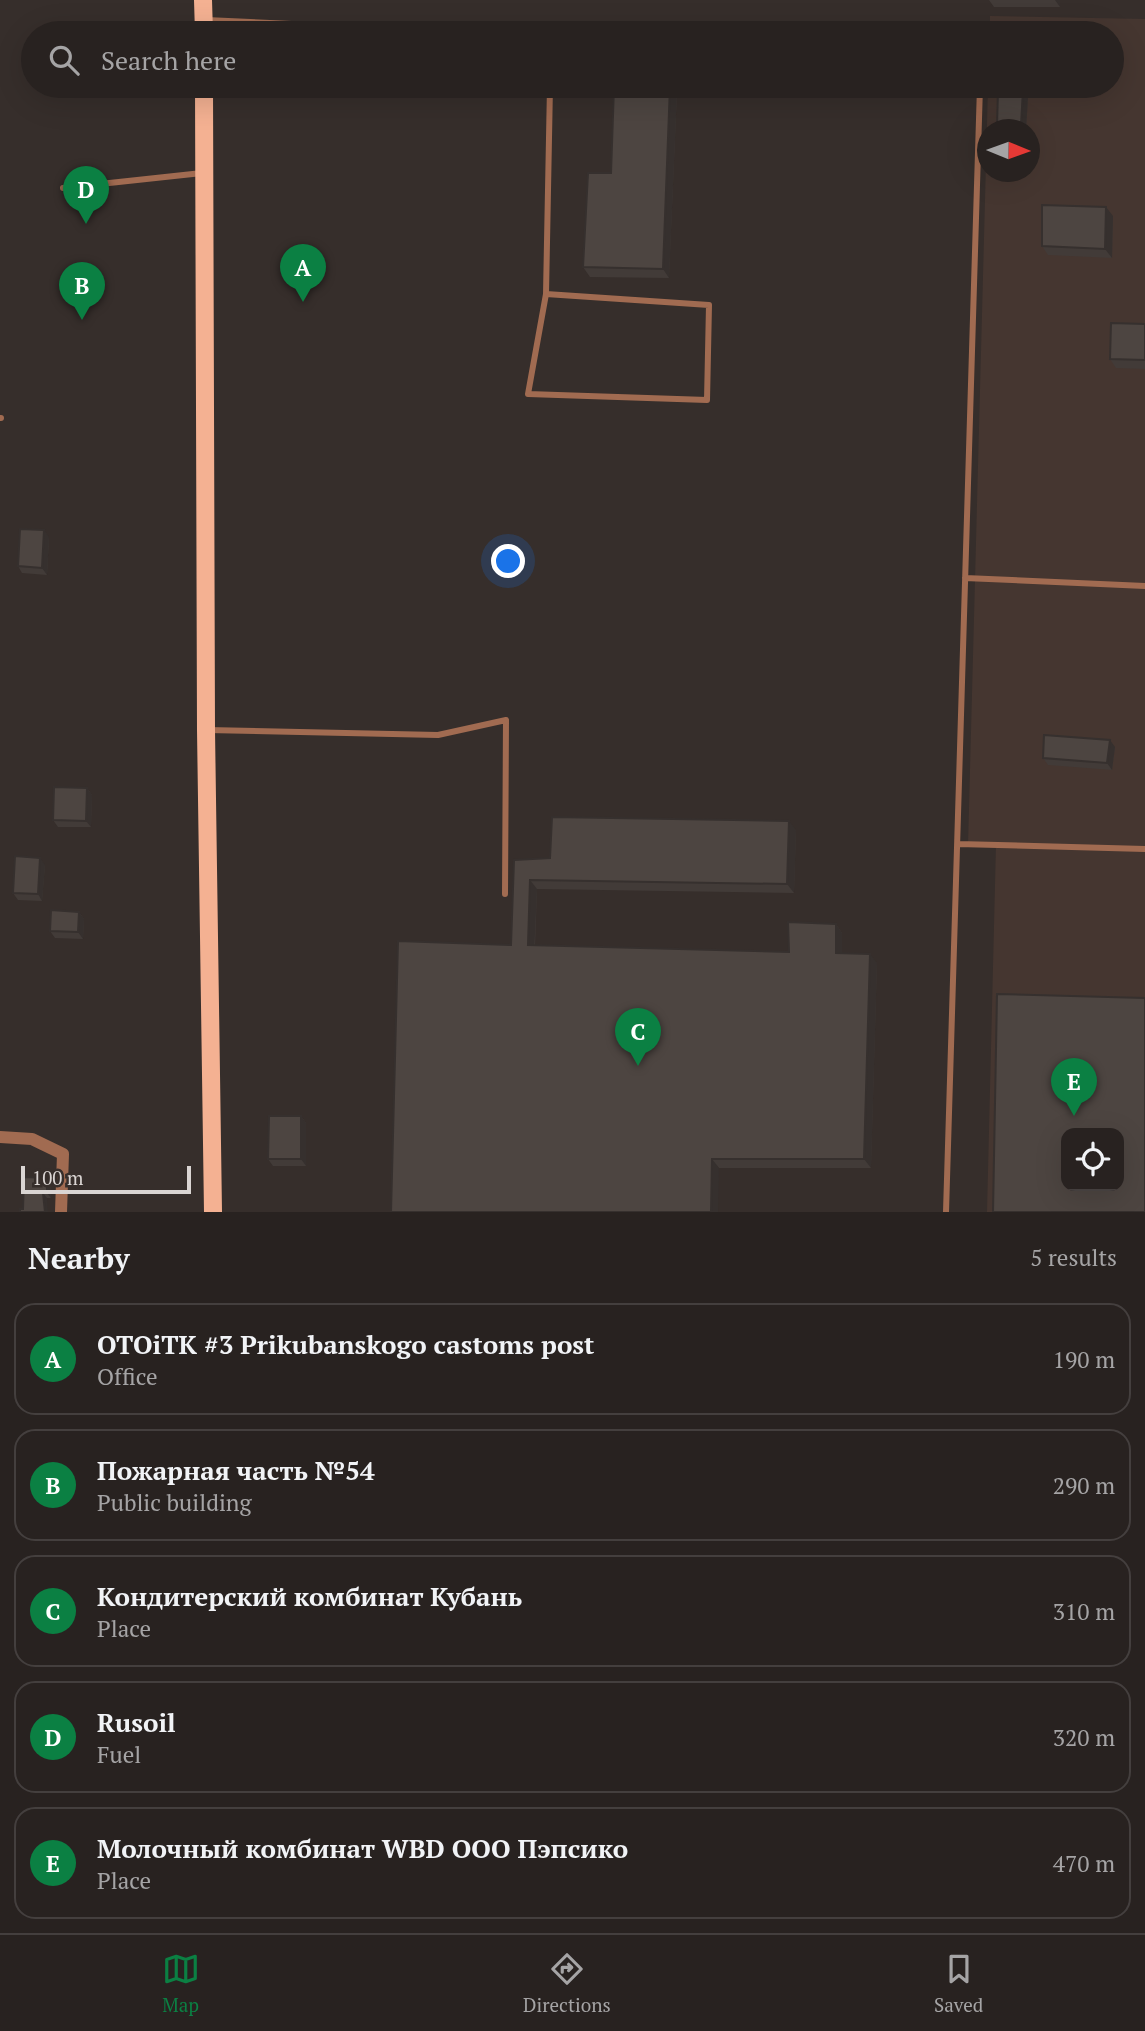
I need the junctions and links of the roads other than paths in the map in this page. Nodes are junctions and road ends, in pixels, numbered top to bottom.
1 (203, 0) edge
2 (204, 21) edge
3 (204, 98) edge
4 (550, 98) edge
5 (980, 98) edge
6 (204, 173) junction
7 (63, 188) dead end
8 (546, 294) junction
9 (965, 579) junction
10 (1145, 586) edge
11 (206, 730) junction
12 (958, 845) junction
13 (1145, 849) edge
14 (505, 894) dead end
15 (0, 1138) edge
16 (61, 1212) edge
17 (213, 1212) edge
18 (946, 1212) edge

1 - 2 main road
3 - 6 main road
4 - 8 lane
5 - 9 lane
6 - 7 lane
6 - 11 main road
8 - 8 lane
9 - 10 lane
9 - 12 lane
11 - 14 lane
11 - 17 main road
12 - 13 lane
12 - 18 lane
15 - 16 street

